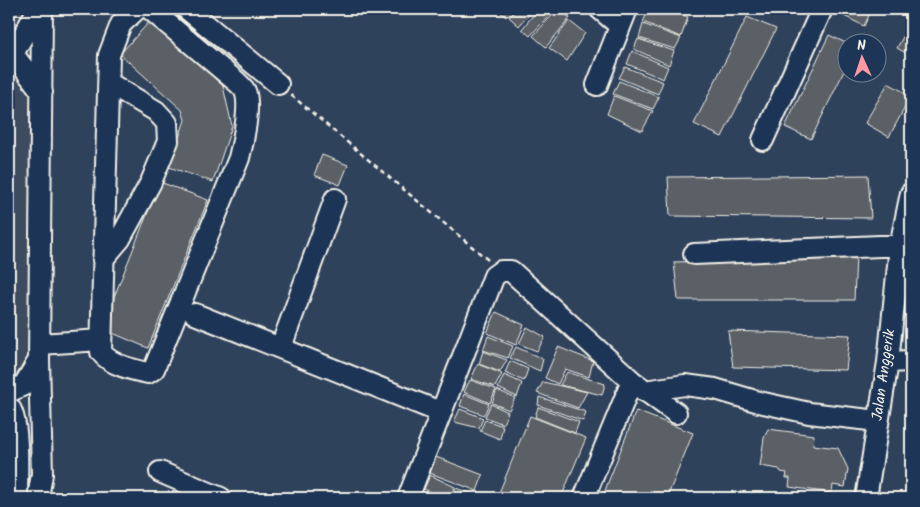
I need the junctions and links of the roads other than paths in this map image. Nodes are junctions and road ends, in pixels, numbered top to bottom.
1 (38, 9) edge
2 (42, 9) edge
3 (136, 9) edge
4 (150, 9) edge
5 (187, 9) edge
6 (600, 9) edge
7 (822, 9) edge
8 (624, 17) edge
9 (11, 54) edge
10 (109, 83) junction
11 (278, 84) road end
12 (597, 85) dead end
13 (42, 92) junction
14 (763, 140) dead end
15 (911, 193) edge
16 (335, 199) dead end
17 (900, 246) junction
18 (694, 254) dead end
19 (103, 259) junction
20 (195, 314) dead end
21 (101, 340) junction
22 (281, 347) junction
23 (40, 352) junction
24 (911, 361) edge
25 (888, 362) junction
26 (638, 386) junction
27 (9, 392) edge
28 (9, 407) edge
29 (440, 412) junction
30 (676, 413) dead end
31 (878, 421) junction
32 (160, 472) dead end
33 (42, 474) junction
34 (17, 498) edge
35 (38, 498) edge
36 (53, 498) edge
37 (221, 498) edge
38 (408, 498) edge
39 (584, 498) edge
40 (866, 498) edge

1 - 9 street
2 - 13 street
3 - 10 street
4 - 21 street
5 - 11 street
6 - 8 street
7 - 14 street
8 - 12 street
9 - 13 street
10 - 19 street
10 - 19 street
13 - 23 street
15 - 17 street, Jalan Anggerik
16 - 22 street
17 - 18 street
17 - 25 street, Jalan Anggerik
19 - 21 street
20 - 22 street
21 - 23 street
22 - 29 street
23 - 27 street
23 - 33 street
24 - 25 street
25 - 31 street, Jalan Anggerik
26 - 29 street
26 - 30 street
26 - 31 street
26 - 39 street
28 - 34 street
29 - 38 street
31 - 40 street, Jalan Anggerik
32 - 37 street
33 - 35 street
33 - 36 street

